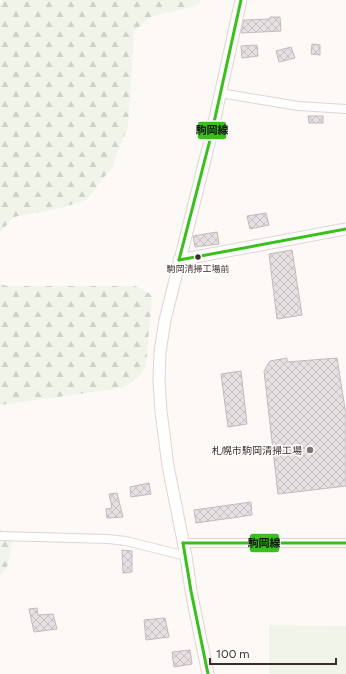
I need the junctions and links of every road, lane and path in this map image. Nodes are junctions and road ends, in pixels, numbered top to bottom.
1 (241, 0) edge
2 (220, 93) junction
3 (346, 109) edge
4 (346, 229) edge
5 (179, 260) junction
6 (0, 536) edge
7 (183, 543) junction
8 (346, 543) edge
9 (186, 556) junction
10 (208, 674) edge

1 - 2 street
2 - 3 street
2 - 5 street
4 - 5 street
5 - 7 street
6 - 9 street
7 - 8 street
7 - 9 street
9 - 10 street

